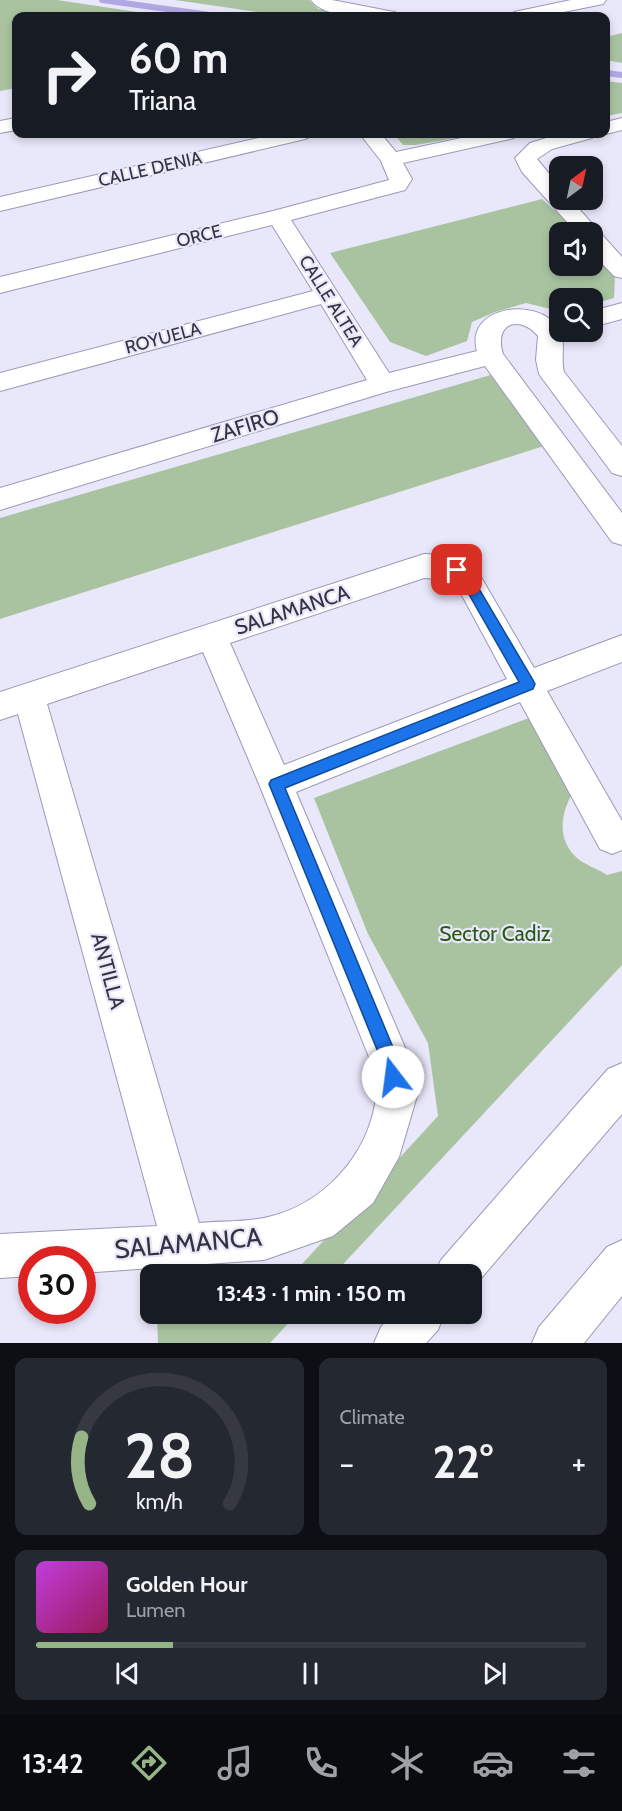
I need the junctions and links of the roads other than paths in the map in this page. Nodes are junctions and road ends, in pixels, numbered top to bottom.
1 (320, 0) edge
2 (597, 0) edge
3 (363, 12) edge
4 (539, 12) edge
5 (284, 138) edge
6 (373, 138) edge
7 (488, 138) edge
8 (569, 138) edge
9 (391, 159) junction
10 (0, 204) edge
11 (278, 217) junction
12 (579, 222) edge
13 (603, 250) edge
14 (622, 271) edge
15 (0, 285) edge
16 (327, 295) junction
17 (622, 311) edge
18 (603, 316) edge
19 (549, 327) edge
20 (552, 342) edge
21 (490, 356) junction
22 (0, 382) edge
23 (383, 384) junction
24 (622, 466) edge
25 (0, 499) edge
26 (622, 534) edge
27 (211, 636) junction
28 (622, 648) edge
29 (528, 684) junction
30 (14, 701) edge
31 (276, 784) junction
32 (612, 837) dead end
33 (622, 1083) edge
34 (184, 1246) junction
35 (0, 1256) edge
36 (622, 1262) edge
37 (466, 1264) edge
38 (413, 1324) edge
39 (397, 1343) edge
40 (555, 1343) edge

1 - 3 street
2 - 4 street
5 - 10 street, CALLE DENIA
6 - 9 street
7 - 9 street
8 - 12 street
9 - 11 street, ORCE
11 - 15 street, ORCE
11 - 16 street, CALLE ALTEA
13 - 14 street
16 - 22 street, ROYUELA
16 - 23 street, CALLE ALTEA
17 - 18 street
19 - 21 street
20 - 24 street
21 - 23 street, ZAFIRO
21 - 26 street
23 - 25 street, ZAFIRO
27 - 29 street, SALAMANCA
27 - 30 street, SALAMANCA
27 - 31 street, SALAMANCA
28 - 29 street
29 - 31 street
29 - 32 street, SALAMANCA
30 - 34 street, ANTILLA
31 - 34 street, SALAMANCA
33 - 37 street
34 - 35 street, SALAMANCA
36 - 40 street
38 - 39 street

